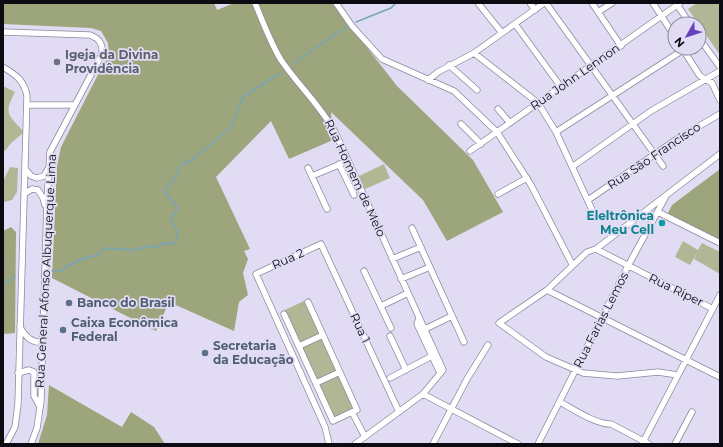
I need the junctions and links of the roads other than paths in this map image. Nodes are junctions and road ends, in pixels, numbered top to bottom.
1 (255, 3) edge
2 (336, 3) edge
3 (478, 3) edge
4 (530, 3) edge
5 (545, 3) edge
6 (592, 3) edge
7 (612, 3) edge
8 (653, 3) edge
9 (678, 4) edge
10 (535, 10) junction
11 (598, 12) junction
12 (685, 16) edge
13 (662, 18) junction
14 (515, 24) junction
15 (667, 25) edge
16 (3, 32) edge
17 (502, 33) junction
18 (621, 46) junction
19 (707, 49) edge
20 (474, 53) junction
21 (672, 56) edge
22 (687, 56) edge
23 (449, 65) junction
24 (591, 65) junction
25 (3, 67) edge
26 (720, 67) edge
27 (720, 71) edge
28 (428, 80) junction
29 (706, 80) junction
30 (561, 87) junction
31 (477, 90) dead end
32 (612, 95) junction
33 (720, 100) edge
34 (538, 103) junction
35 (27, 105) junction
36 (73, 105) junction
37 (498, 109) dead end
38 (720, 114) edge
39 (510, 122) junction
40 (462, 124) dead end
41 (632, 124) junction
42 (497, 132) junction
43 (556, 132) junction
44 (481, 144) junction
45 (470, 151) dead end
46 (654, 154) junction
47 (720, 154) edge
48 (348, 161) junction
49 (339, 164) junction
50 (663, 166) dead end
51 (572, 167) junction
52 (308, 168) dead end
53 (48, 169) junction
54 (26, 170) junction
55 (312, 176) junction
56 (527, 178) junction
57 (24, 194) junction
58 (498, 194) dead end
59 (354, 196) dead end
60 (666, 196) junction
61 (588, 200) junction
62 (327, 209) dead end
63 (46, 211) junction
64 (593, 212) dead end
65 (658, 212) junction
66 (412, 228) dead end
67 (720, 243) edge
68 (321, 244) joint
69 (421, 247) junction
70 (596, 249) junction
71 (392, 260) junction
72 (572, 264) junction
73 (628, 266) junction
74 (430, 267) junction
75 (364, 271) dead end
76 (401, 279) junction
77 (547, 290) junction
78 (408, 294) junction
79 (720, 295) edge
80 (308, 302) dead end
81 (381, 306) junction
82 (713, 309) junction
83 (284, 314) dead end
84 (452, 316) junction
85 (419, 318) junction
86 (601, 319) junction
87 (20, 326) junction
88 (391, 328) dead end
89 (425, 329) junction
90 (323, 335) junction
91 (390, 336) dead end
92 (42, 342) junction
93 (464, 342) dead end
94 (488, 345) dead end
95 (299, 346) junction
96 (434, 355) junction
97 (686, 361) junction
98 (406, 370) junction
99 (575, 370) junction
100 (18, 372) junction
101 (340, 372) junction
102 (678, 375) junction
103 (720, 377) edge
104 (390, 378) dead end
105 (316, 383) junction
106 (422, 394) junction
107 (560, 402) junction
108 (40, 407) junction
109 (451, 410) junction
110 (352, 412) junction
111 (399, 412) junction
112 (692, 412) dead end
113 (365, 437) junction
114 (644, 443) edge
115 (6, 444) edge
116 (31, 444) edge
117 (329, 444) edge
118 (355, 444) edge
119 (433, 444) edge
120 (518, 444) edge
121 (538, 444) edge
122 (675, 444) edge

1 - 48 street, Rua Homem de Melo
2 - 28 street
3 - 17 street
4 - 10 street
5 - 10 street
5 - 24 street
6 - 11 street
7 - 11 street
8 - 13 street
9 - 12 street
9 - 13 street, Rua John Lennon
10 - 14 street
11 - 18 street
13 - 15 street
13 - 18 street, Rua John Lennon
14 - 17 street
14 - 30 street
16 - 36 street, Rua General Afonso Albuquerque Lima
17 - 20 street
18 - 24 street, Rua John Lennon
19 - 26 street
20 - 23 street
20 - 34 street
21 - 32 street
22 - 29 street
23 - 28 street
23 - 31 street
24 - 30 street, Rua John Lennon
24 - 32 street
25 - 35 street, Rua General Afonso Albuquerque Lima
27 - 29 street
28 - 42 street
29 - 33 street
29 - 41 street
30 - 34 street, Rua John Lennon
32 - 41 street
32 - 43 street
34 - 39 street, Rua John Lennon
34 - 43 street
35 - 36 street
35 - 54 street, Rua General Afonso Albuquerque Lima
36 - 53 street, Rua General Afonso Albuquerque Lima
37 - 39 street
38 - 46 street, Rua São Francisco
39 - 42 street, Rua John Lennon
40 - 44 street
41 - 46 street
41 - 51 street
42 - 44 street, Rua John Lennon
42 - 56 street
43 - 51 street
44 - 45 street, Rua John Lennon
46 - 50 street
46 - 61 street, Rua São Francisco
47 - 60 street
48 - 49 street
48 - 71 street, Rua Homem de Melo
49 - 55 street
49 - 59 street
51 - 61 street
52 - 55 street
53 - 54 street
53 - 63 street, Rua General Afonso Albuquerque Lima
54 - 57 street, Rua General Afonso Albuquerque Lima
55 - 62 street
56 - 58 street
56 - 72 street
57 - 63 street
57 - 87 street, Rua General Afonso Albuquerque Lima
60 - 65 street, Rua Farias Lemos
60 - 70 street
61 - 64 street
63 - 92 street, Rua General Afonso Albuquerque Lima
65 - 67 street
65 - 73 street, Rua Farias Lemos
66 - 69 street
68 - 111 street, Rua 1
68 - 117 street, Rua 2
69 - 71 street
69 - 74 street
70 - 72 street
70 - 73 street, Rua Riper
71 - 76 street, Rua Homem de Melo
72 - 77 street
73 - 82 street, Rua Riper
73 - 86 street, Rua Farias Lemos
74 - 76 street
74 - 84 street
75 - 81 street
76 - 78 street, Rua Homem de Melo
77 - 86 street
77 - 99 street
78 - 81 street
78 - 85 street, Rua Homem de Melo
79 - 82 street
80 - 90 street
81 - 88 street
82 - 97 street
83 - 95 street
84 - 89 street
84 - 93 street
85 - 89 street, Rua Homem de Melo
85 - 96 street, Rua Homem de Melo
86 - 97 street
86 - 99 street, Rua Farias Lemos
87 - 92 street
87 - 100 street, Rua General Afonso Albuquerque Lima
89 - 96 street, Rua Homem de Melo
90 - 95 street
90 - 101 street
91 - 98 street
92 - 108 street, Rua General Afonso Albuquerque Lima
94 - 109 street
95 - 105 street
96 - 98 street
96 - 106 street, Rua Homem de Melo
97 - 102 street
97 - 103 street
98 - 104 street
99 - 102 street
99 - 107 street, Rua Farias Lemos
100 - 108 street
100 - 115 street, Rua General Afonso Albuquerque Lima
101 - 105 street
101 - 110 street
102 - 114 street
105 - 110 street
106 - 109 street
106 - 111 street
107 - 114 street
107 - 121 street, Rua Farias Lemos
108 - 116 street, Rua General Afonso Albuquerque Lima
109 - 119 street
109 - 120 street
110 - 113 street
111 - 113 street
112 - 122 street
113 - 118 street

